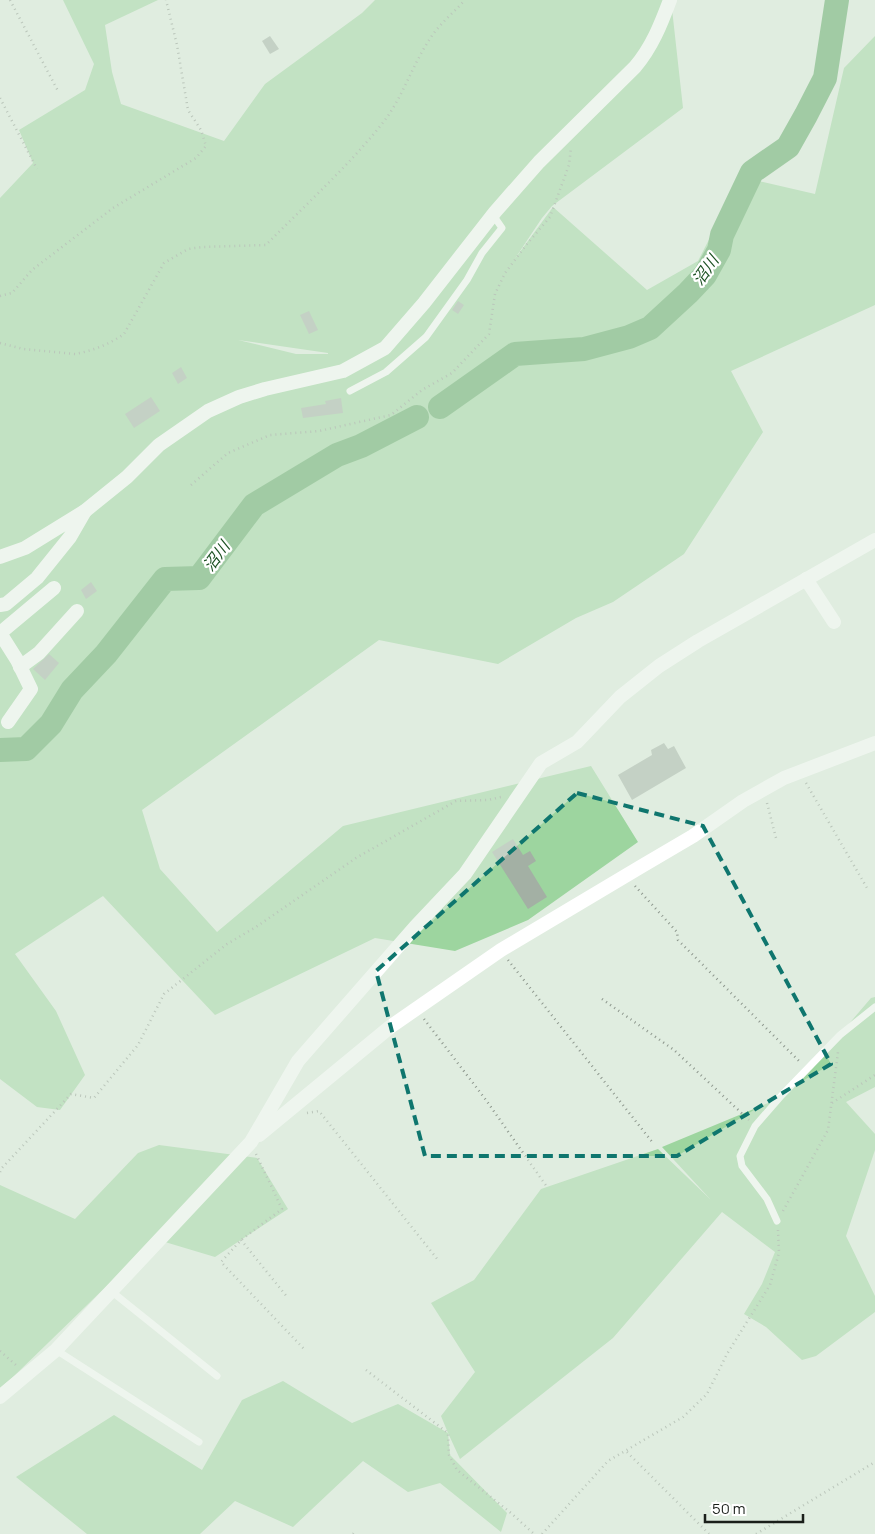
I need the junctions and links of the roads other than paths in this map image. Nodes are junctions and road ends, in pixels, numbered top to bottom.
1 (670, 0) edge
2 (493, 215) junction
3 (350, 391) dead end
4 (85, 511) junction
5 (875, 540) edge
6 (0, 557) edge
7 (806, 579) junction
8 (54, 588) dead end
9 (0, 605) edge
10 (77, 611) dead end
11 (834, 622) dead end
12 (0, 633) edge
13 (20, 668) junction
14 (8, 722) dead end
15 (875, 744) edge
16 (875, 1007) edge
17 (251, 1142) junction
18 (777, 1221) road end
19 (111, 1291) junction
20 (56, 1350) junction
21 (217, 1376) dead end
22 (0, 1397) edge
23 (199, 1442) dead end

1 - 2 street
2 - 3 lane
2 - 4 street
4 - 6 street
4 - 9 street
5 - 7 street
7 - 11 street
7 - 17 street
8 - 12 street
10 - 13 street
12 - 13 street
13 - 14 street
15 - 17 street
16 - 18 lane
17 - 19 street
19 - 20 street
19 - 21 lane
20 - 22 street
20 - 23 lane

